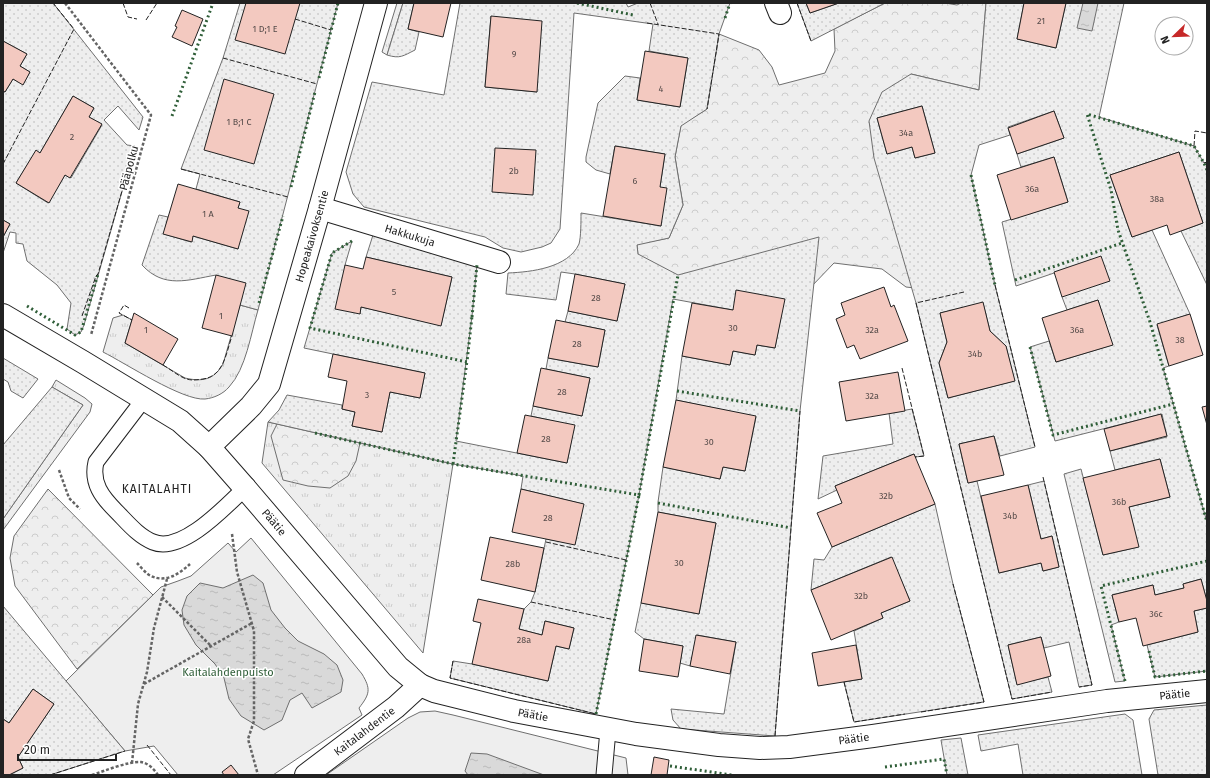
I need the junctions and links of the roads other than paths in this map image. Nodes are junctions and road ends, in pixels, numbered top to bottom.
1 (376, 3) edge
2 (320, 208) junction
3 (499, 262) dead end
4 (3, 316) edge
5 (144, 399) junction
6 (209, 447) junction
7 (245, 488) junction
8 (420, 685) junction
9 (1207, 691) edge
10 (608, 730) junction
11 (306, 775) edge
12 (604, 775) edge

1 - 2 street, Hopeakaivoksentie
2 - 3 street, Hakkukuja
2 - 6 street, Hopeakaivoksentie
4 - 5 street, Päätie
5 - 6 street, Päätie
5 - 7 lane
6 - 7 street, Päätie
7 - 8 street, Päätie
8 - 10 street, Päätie
8 - 11 street, Kaitalahdentie
9 - 10 street, Päätie
10 - 12 lane

